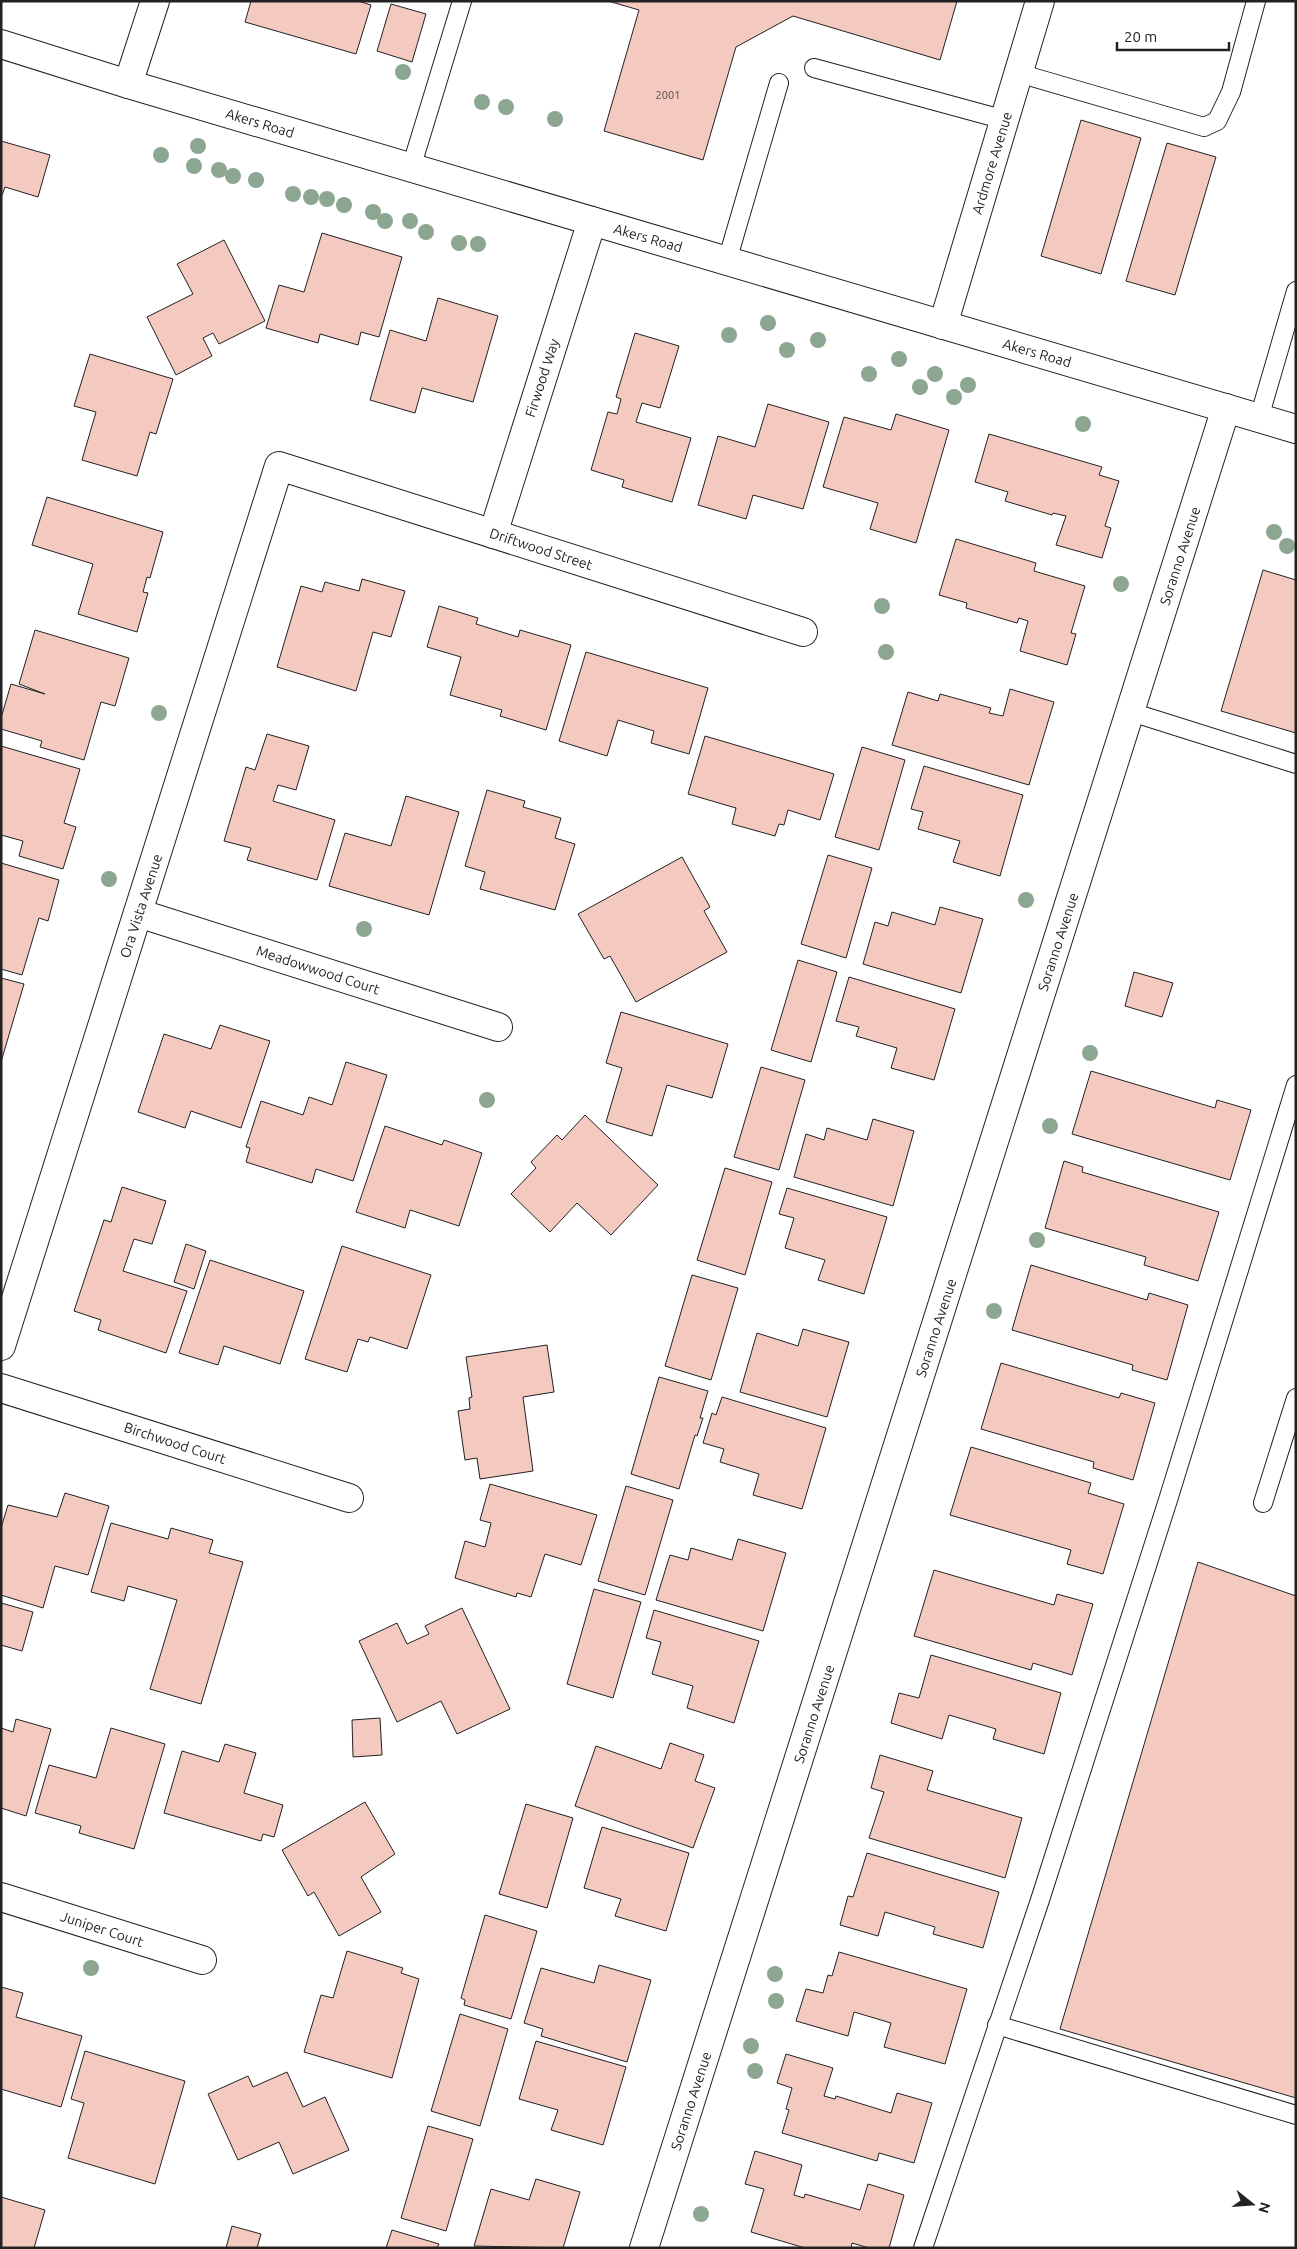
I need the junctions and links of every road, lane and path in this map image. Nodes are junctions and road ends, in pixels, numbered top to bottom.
1 (154, 1) edge
2 (462, 1) edge
3 (1040, 1) edge
4 (1256, 1) edge
5 (1, 44) edge
6 (814, 68) dead end
7 (1018, 73) junction
8 (780, 83) dead end
9 (128, 84) junction
10 (1004, 120) junction
11 (411, 168) junction
12 (592, 221) junction
13 (727, 261) junction
14 (1296, 292) edge
15 (943, 325) junction
16 (1226, 408) junction
17 (1259, 418) junction
18 (1296, 430) edge
19 (280, 466) joint
20 (493, 534) junction
21 (803, 632) dead end
22 (1130, 712) junction
23 (1296, 764) edge
24 (138, 913) junction
25 (498, 1026) dead end
26 (1296, 1085) edge
27 (1, 1346) edge
28 (1, 1388) edge
29 (1296, 1398) edge
30 (349, 1498) dead end
31 (1263, 1503) dead end
32 (1, 1897) edge
33 (202, 1960) dead end
34 (997, 2026) junction
35 (1296, 2115) edge
36 (644, 2248) edge
37 (923, 2248) edge

1 - 9 street
2 - 11 lane
3 - 7 street, Ardmore Avenue
4 - 7 lane
5 - 9 street, Akers Road
6 - 10 lane
7 - 10 street, Ardmore Avenue
8 - 13 lane
9 - 11 street, Akers Road
10 - 15 street, Ardmore Avenue
11 - 12 street, Akers Road
12 - 13 street, Akers Road
12 - 20 street, Firwood Way
13 - 15 street, Akers Road
14 - 17 lane
15 - 16 street, Akers Road
16 - 17 street, Akers Road
16 - 22 street, Soranno Avenue
17 - 18 street, Akers Road
19 - 20 street, Driftwood Street
19 - 24 street, Ora Vista Avenue
20 - 21 street, Driftwood Street
22 - 23 lane
22 - 36 street, Soranno Avenue
24 - 25 street, Meadowwood Court
24 - 27 street, Ora Vista Avenue
26 - 34 lane
28 - 30 street, Birchwood Court
29 - 31 lane
32 - 33 street, Juniper Court
34 - 35 lane
34 - 37 lane

